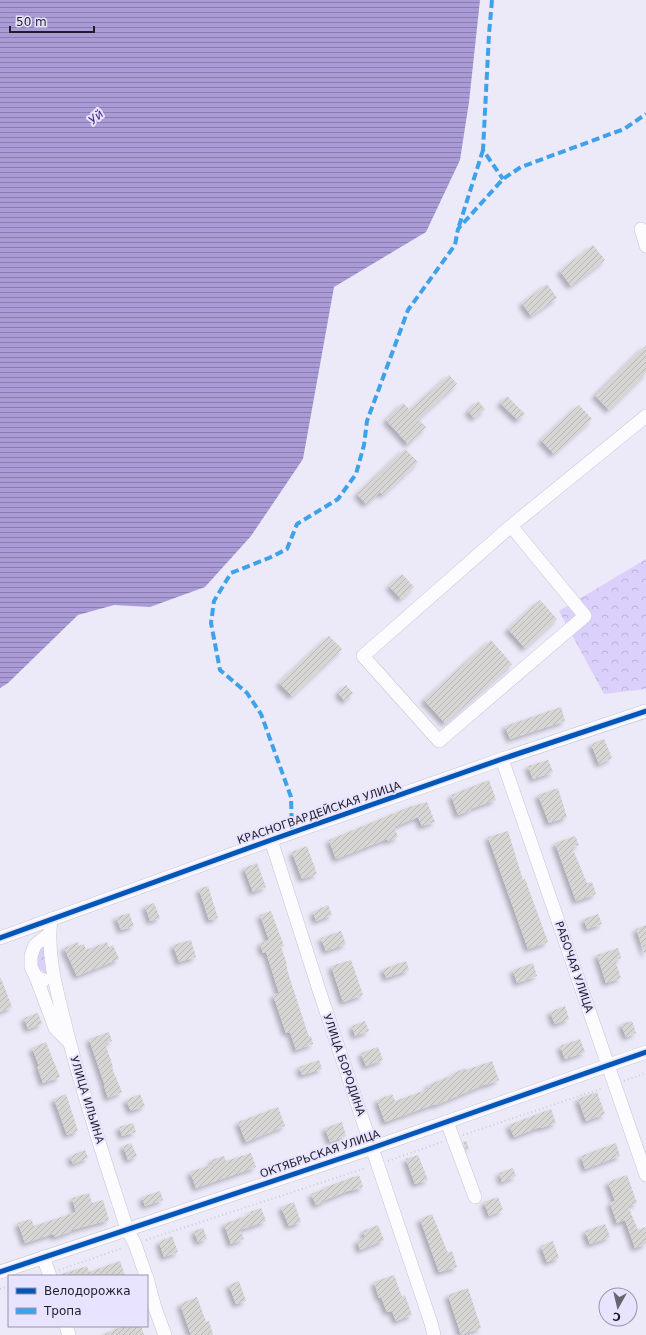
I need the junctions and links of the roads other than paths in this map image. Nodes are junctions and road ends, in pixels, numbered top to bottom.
1 (641, 229) dead end
2 (646, 246) edge
3 (646, 416) edge
4 (511, 526) junction
5 (646, 711) edge
6 (502, 758) junction
7 (272, 840) junction
8 (51, 919) junction
9 (49, 934) junction
10 (0, 938) edge
11 (36, 977) junction
12 (55, 985) junction
13 (70, 1044) junction
14 (646, 1052) edge
15 (608, 1065) junction
16 (447, 1122) junction
17 (372, 1148) junction
18 (646, 1175) edge
19 (475, 1197) dead end
20 (127, 1230) junction
21 (44, 1257) junction
22 (0, 1272) edge
23 (49, 1275) edge
24 (146, 1275) edge
25 (148, 1281) edge
26 (165, 1335) edge
27 (434, 1335) edge

1 - 2 street
3 - 4 street
4 - 4 street
5 - 6 street, КРАСНОГВАРДЕЙСКАЯ УЛИЦА
6 - 7 street, КРАСНОГВАРДЕЙСКАЯ УЛИЦА
6 - 15 street, РАБОЧАЯ УЛИЦА
7 - 8 street, КРАСНОГВАРДЕЙСКАЯ УЛИЦА
7 - 17 street, УЛИЦА БОРОДИНА
8 - 9 street, УЛИЦА ИЛЬИНА
8 - 10 street, КРАСНОГВАРДЕЙСКАЯ УЛИЦА
9 - 11 street
9 - 12 street, УЛИЦА ИЛЬИНА
11 - 12 street
11 - 13 street
12 - 13 street, УЛИЦА ИЛЬИНА
13 - 20 street, УЛИЦА ИЛЬИНА
14 - 15 street, ОКТЯБРЬСКАЯ УЛИЦА
15 - 16 street, ОКТЯБРЬСКАЯ УЛИЦА
15 - 18 street, РАБОЧАЯ УЛИЦА
16 - 17 street, ОКТЯБРЬСКАЯ УЛИЦА
16 - 19 street
17 - 20 street, ОКТЯБРЬСКАЯ УЛИЦА
17 - 27 street, УЛИЦА БОРОДИНА
20 - 21 street, ОКТЯБРЬСКАЯ УЛИЦА
20 - 24 street, УЛИЦА ИЛЬИНА
21 - 22 street, ОКТЯБРЬСКАЯ УЛИЦА
21 - 23 street
25 - 26 street, УЛИЦА ИЛЬИНА

